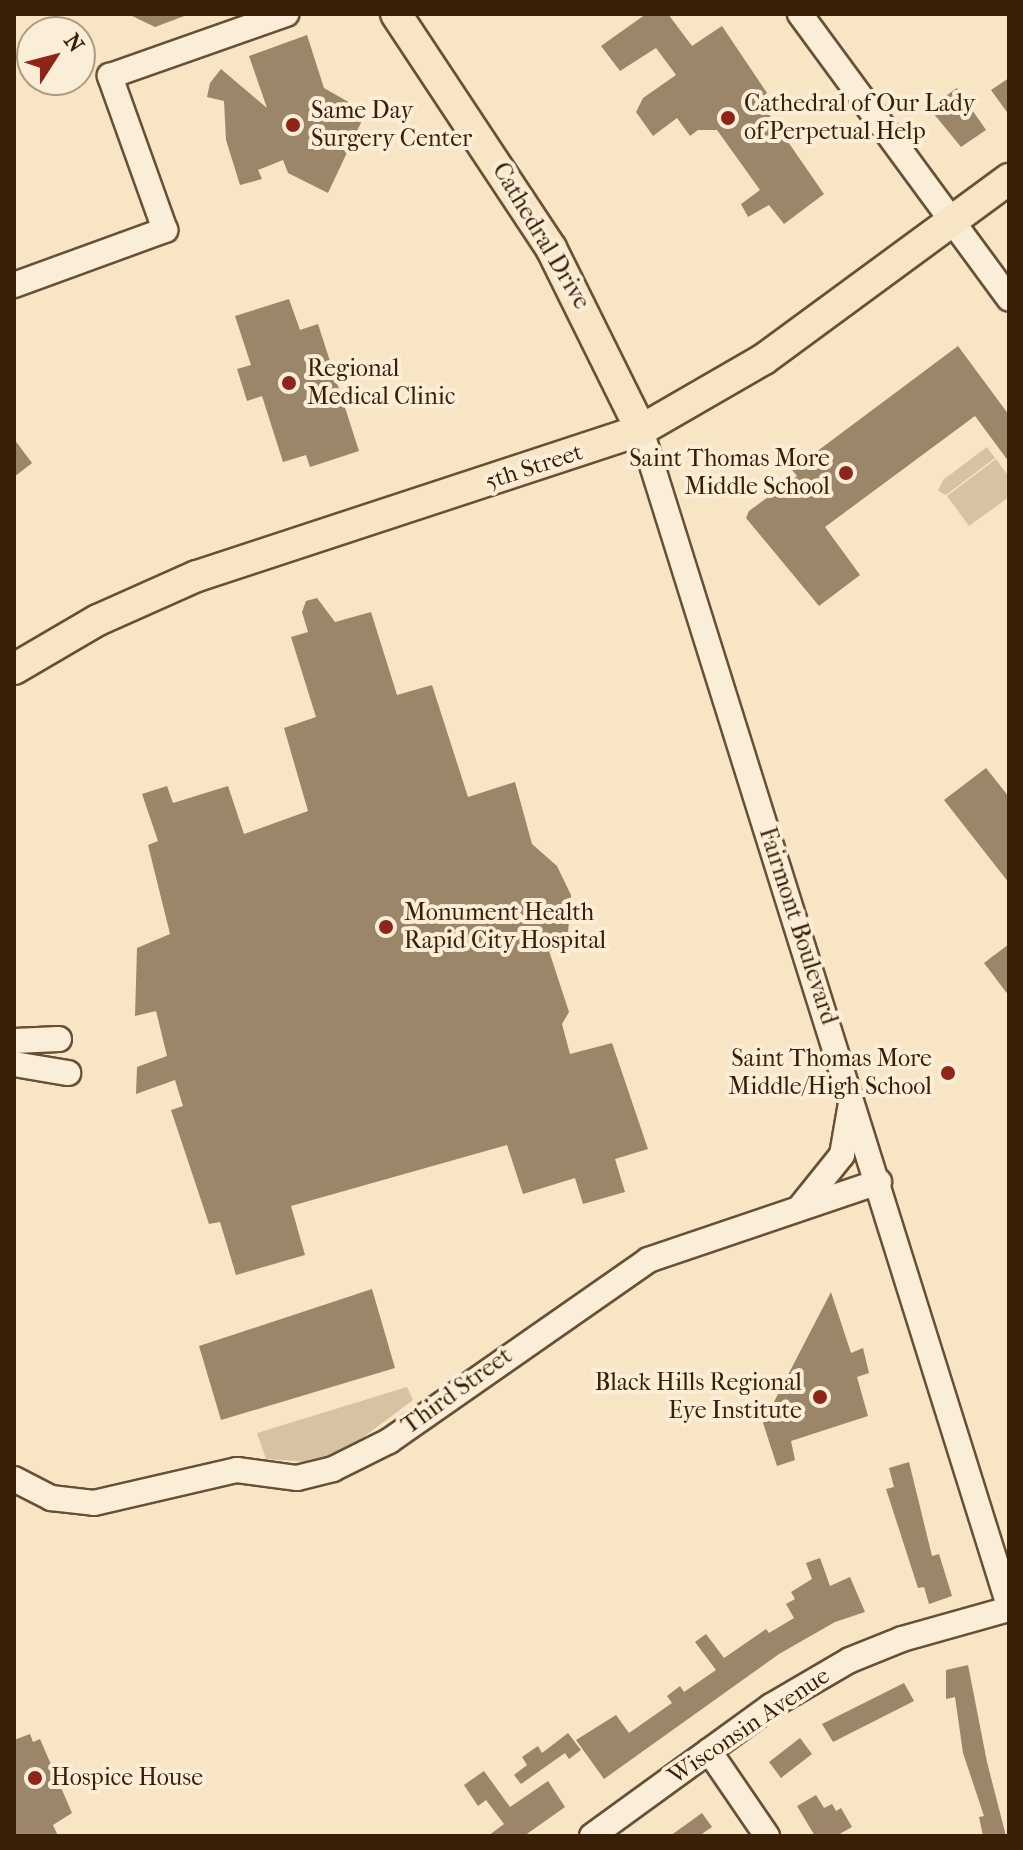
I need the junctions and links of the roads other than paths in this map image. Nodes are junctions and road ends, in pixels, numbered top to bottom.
1 (286, 14) edge
2 (396, 14) edge
3 (800, 14) edge
4 (1009, 179) edge
5 (952, 221) junction
6 (14, 285) edge
7 (1009, 298) edge
8 (641, 430) junction
9 (14, 669) edge
10 (14, 1041) edge
11 (14, 1062) edge
12 (68, 1073) dead end
13 (852, 1097) junction
14 (879, 1182) junction
15 (799, 1208) junction
16 (14, 1479) edge
17 (1009, 1608) edge
18 (709, 1751) junction
19 (592, 1836) edge
20 (767, 1836) edge

1 - 6 street
2 - 8 main road, Cathedral Drive
3 - 5 street
4 - 5 main road, 5th Street
5 - 7 street
5 - 8 main road, 5th Street
8 - 9 main road, 5th Street
8 - 13 street, Fairmont Boulevard
10 - 11 street
11 - 12 street
13 - 14 street, Fairmont Boulevard
13 - 15 street
14 - 15 street, Third Street
14 - 17 street, Fairmont Boulevard
15 - 16 street, Third Street
17 - 18 street, Wisconsin Avenue
18 - 19 street, Wisconsin Avenue
18 - 20 street

